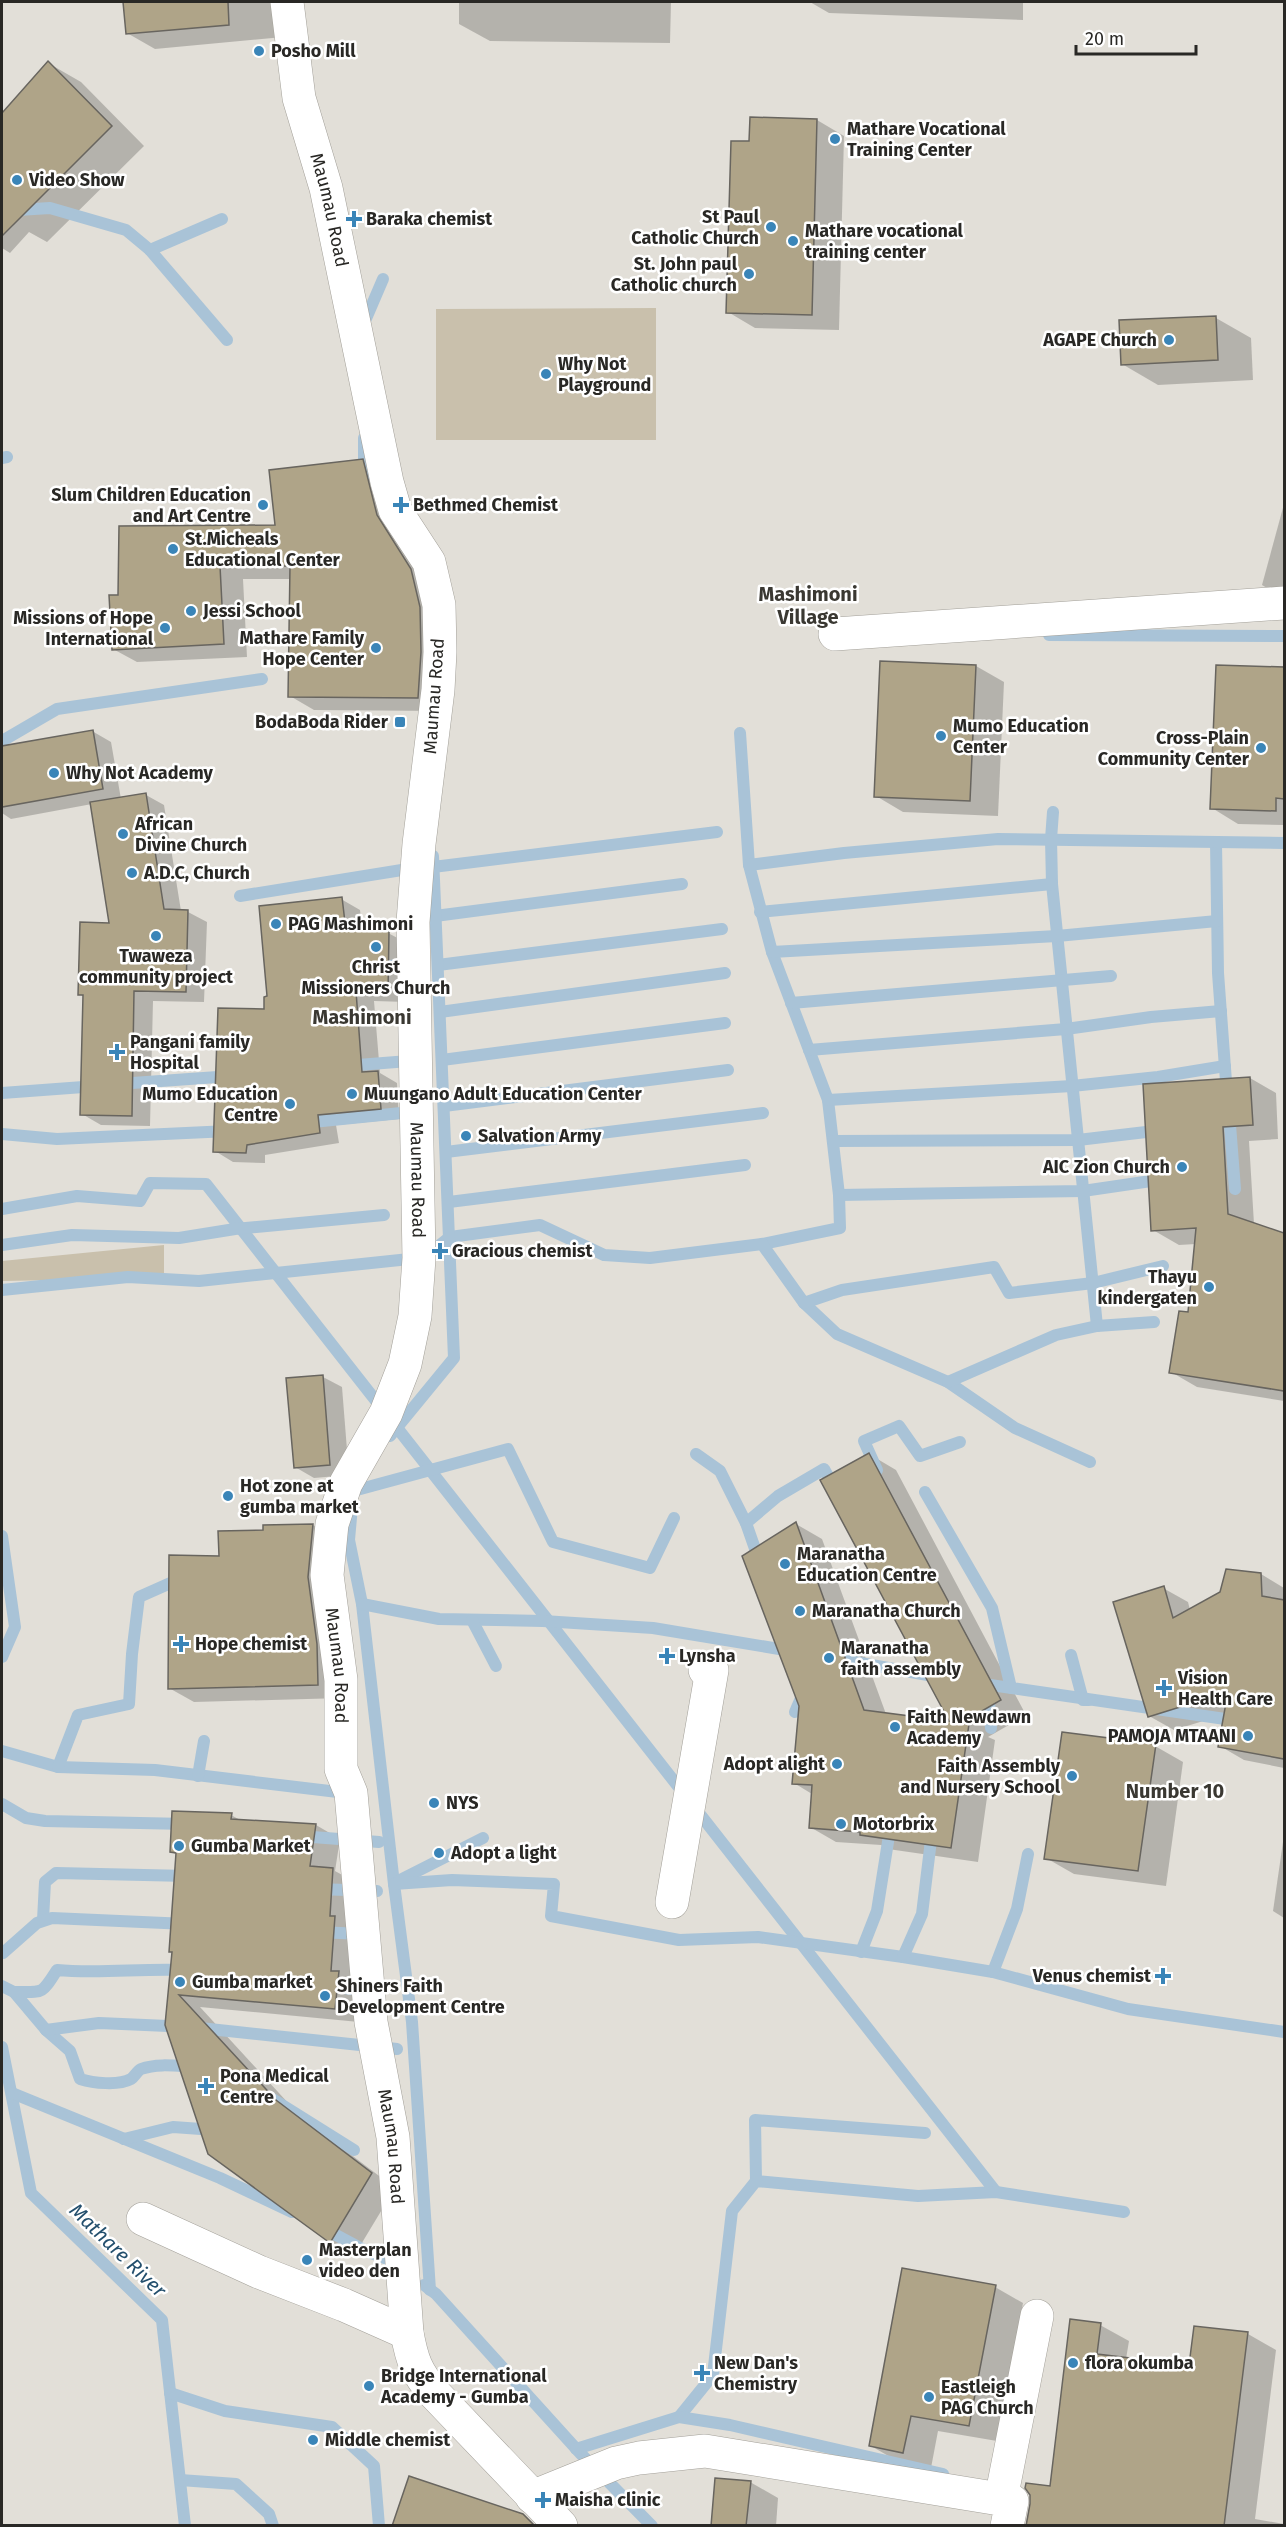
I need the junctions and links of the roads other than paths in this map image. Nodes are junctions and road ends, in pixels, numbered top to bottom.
1 (287, 2) edge
2 (1284, 603) edge
3 (835, 634) dead end
4 (705, 1670) dead end
5 (672, 1902) dead end
6 (143, 2219) dead end
7 (1037, 2316) dead end
8 (409, 2346) junction
9 (532, 2497) junction
10 (1004, 2512) edge
11 (561, 2526) edge

1 - 8 street, Maumau Road
2 - 3 street
4 - 5 street
6 - 8 street
7 - 10 street
8 - 9 street
9 - 10 street
9 - 11 street

